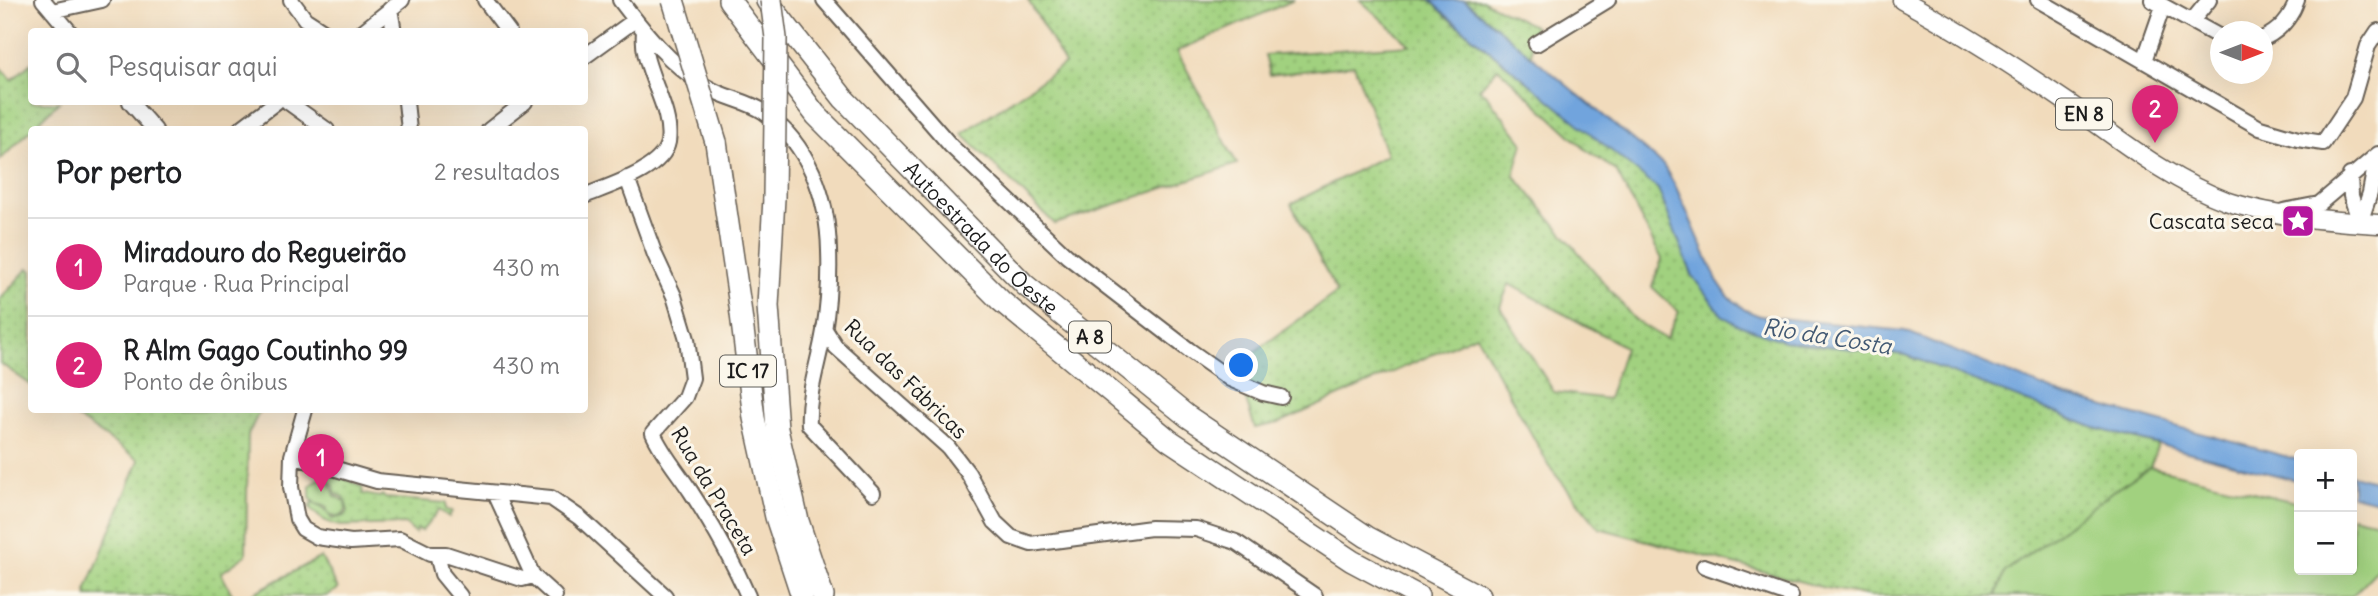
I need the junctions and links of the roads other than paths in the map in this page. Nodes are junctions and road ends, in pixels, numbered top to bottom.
1 (102, 0) edge
2 (291, 0) edge
3 (485, 0) edge
4 (620, 0) edge
5 (673, 0) edge
6 (729, 0) edge
7 (769, 0) edge
8 (824, 0) edge
9 (1608, 0) edge
10 (1902, 0) edge
11 (2038, 0) edge
12 (2209, 0) edge
13 (2297, 0) edge
14 (2158, 3) edge
15 (48, 5) edge
16 (396, 5) edge
17 (2192, 21) junction
18 (640, 26) junction
19 (67, 28) edge
20 (319, 28) edge
21 (367, 28) edge
22 (394, 28) edge
23 (506, 28) edge
24 (2210, 31) edge
25 (2378, 31) edge
26 (2273, 34) edge
27 (1536, 44) dead end
28 (588, 55) edge
29 (2144, 61) junction
30 (133, 105) edge
31 (272, 105) edge
32 (292, 105) edge
33 (406, 105) edge
34 (521, 105) edge
35 (151, 126) edge
36 (244, 126) edge
37 (321, 126) edge
38 (409, 126) edge
39 (494, 126) edge
40 (2377, 155) edge
41 (2350, 175) junction
42 (627, 178) junction
43 (2370, 193) junction
44 (588, 195) edge
45 (2378, 207) edge
46 (2272, 213) junction
47 (2360, 223) junction
48 (2378, 224) edge
49 (824, 328) junction
50 (1280, 397) dead end
51 (304, 413) edge
52 (292, 456) junction
53 (495, 494) junction
54 (873, 494) dead end
55 (437, 555) junction
56 (1704, 566) dead end
57 (533, 576) junction
58 (460, 596) edge
59 (555, 596) edge
60 (665, 596) edge
61 (748, 596) edge
62 (802, 596) edge
63 (823, 596) edge
64 (1315, 596) edge
65 (1418, 596) edge
66 (1479, 596) edge
67 (1791, 596) edge

1 - 15 street
2 - 20 street
3 - 23 street
4 - 18 street
5 - 62 highway, IC 17, bridge
6 - 65 highway, Autoestrada do Oeste / A 8
7 - 63 highway, IC 17, bridge
7 - 66 highway, Autoestrada do Oeste / A 8
8 - 50 street
9 - 27 street
10 - 46 main road, EN 8
11 - 29 street
12 - 17 street
13 - 26 street
14 - 17 street
14 - 29 street
15 - 19 street
16 - 21 street
16 - 22 street
17 - 24 street
18 - 28 street
18 - 42 street
18 - 49 street
25 - 29 street
30 - 35 street
31 - 36 street
32 - 37 street
33 - 38 street
34 - 39 street
40 - 41 street
40 - 43 street
41 - 46 street
41 - 47 street
42 - 44 street
42 - 61 street, Rua da Praceta
43 - 45 street
43 - 47 street
46 - 47 main road, EN 8
47 - 48 main road, EN 8
49 - 54 street
49 - 64 street, Rua das Fábricas
51 - 52 street
52 - 53 street
52 - 55 street
53 - 57 street
53 - 60 street
55 - 57 street
55 - 58 street
56 - 67 street
57 - 59 street

